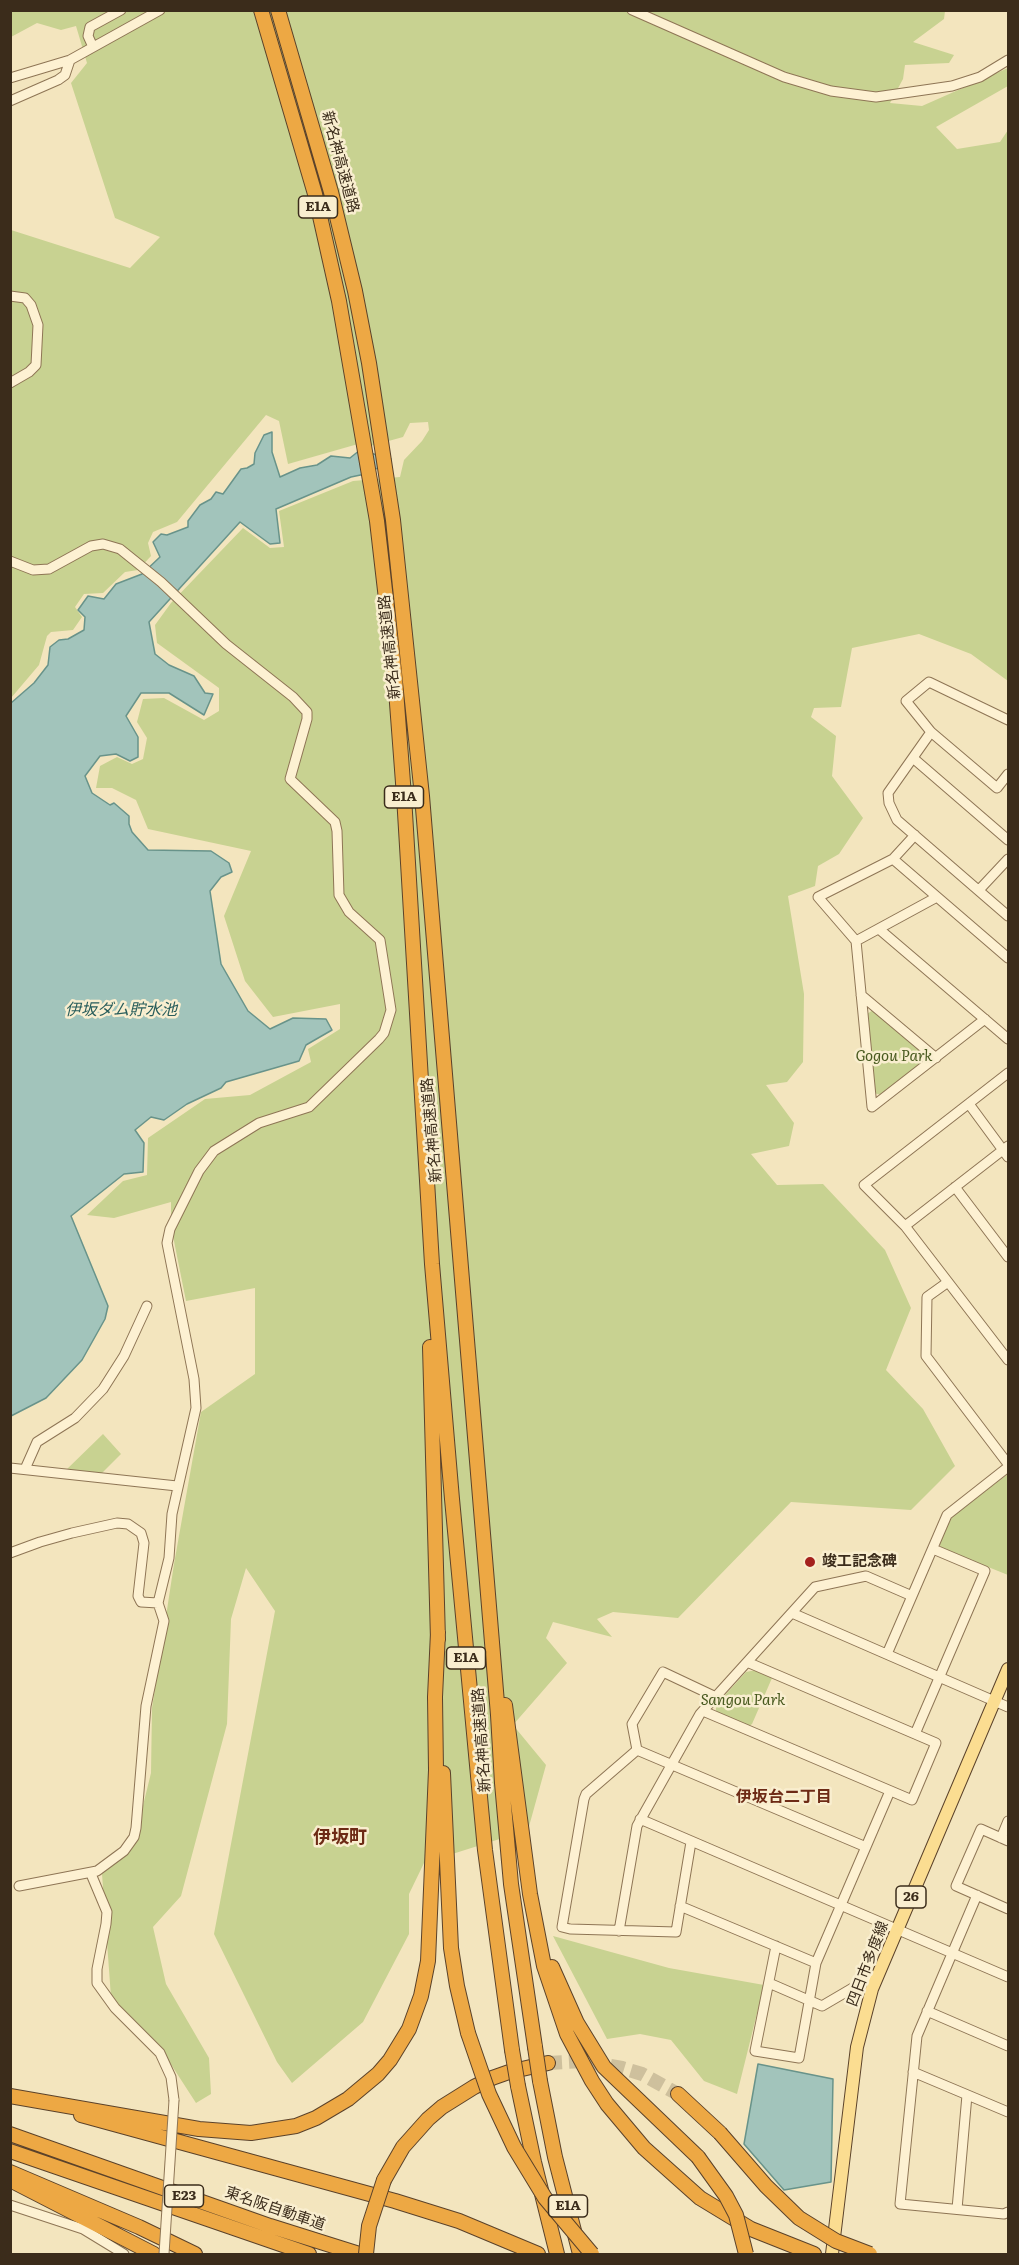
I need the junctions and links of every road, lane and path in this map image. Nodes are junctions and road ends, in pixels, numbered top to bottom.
1 (121, 10) edge
2 (160, 10) edge
3 (261, 10) edge
4 (278, 10) edge
5 (632, 10) edge
6 (93, 47) junction
7 (70, 60) junction
8 (1008, 60) edge
9 (10, 78) edge
10 (10, 101) edge
11 (10, 296) edge
12 (10, 383) edge
13 (10, 561) edge
14 (1008, 720) edge
15 (931, 732) junction
16 (913, 758) junction
17 (1008, 774) edge
18 (915, 836) junction
19 (1008, 840) edge
20 (893, 859) junction
21 (1008, 859) edge
22 (979, 890) junction
23 (937, 897) junction
24 (1008, 916) edge
25 (879, 929) junction
26 (856, 941) junction
27 (1008, 958) edge
28 (861, 995) junction
29 (985, 1019) junction
30 (1008, 1039) edge
31 (936, 1058) junction
32 (1008, 1073) edge
33 (969, 1104) junction
34 (1007, 1151) edge
35 (955, 1187) junction
36 (905, 1226) junction
37 (1008, 1257) edge
38 (432, 1264) junction
39 (948, 1282) junction
40 (147, 1306) dead end
41 (1008, 1360) edge
42 (1008, 1466) edge
43 (10, 1468) edge
44 (25, 1470) junction
45 (177, 1486) junction
46 (933, 1549) junction
47 (10, 1553) edge
48 (912, 1596) junction
49 (158, 1603) junction
50 (792, 1613) junction
51 (438, 1632) junction
52 (491, 1638) junction
53 (887, 1654) junction
54 (747, 1662) junction
55 (1008, 1669) edge
56 (939, 1677) junction
57 (716, 1697) junction
58 (995, 1701) junction
59 (1008, 1707) edge
60 (703, 1711) junction
61 (915, 1734) junction
62 (637, 1750) junction
63 (672, 1764) junction
64 (890, 1791) junction
65 (640, 1819) junction
66 (1008, 1821) edge
67 (1005, 1840) edge
68 (691, 1842) junction
69 (866, 1847) junction
70 (91, 1874) junction
71 (19, 1886) dead end
72 (977, 1895) junction
73 (841, 1905) junction
74 (680, 1906) junction
75 (1008, 1908) edge
76 (534, 1917) junction
77 (897, 1929) junction
78 (619, 1931) junction
79 (776, 1946) junction
80 (952, 1953) junction
81 (816, 1964) junction
82 (1008, 1977) edge
83 (876, 1978) junction
84 (769, 1983) junction
85 (809, 2001) junction
86 (927, 2011) junction
87 (1008, 2046) edge
88 (548, 2063) tunnel mouth
89 (913, 2072) junction
90 (678, 2094) tunnel mouth
91 (967, 2095) junction
92 (16, 2097) edge
93 (1008, 2112) edge
94 (10, 2134) edge
95 (10, 2151) edge
96 (10, 2172) edge
97 (10, 2180) edge
98 (10, 2205) edge
99 (957, 2209) junction
100 (1008, 2212) edge
101 (124, 2254) edge
102 (154, 2254) edge
103 (164, 2254) edge
104 (195, 2254) edge
105 (309, 2254) edge
106 (359, 2254) edge
107 (366, 2254) edge
108 (538, 2254) edge
109 (557, 2254) edge
110 (580, 2254) edge
111 (592, 2254) edge
112 (746, 2254) edge
113 (814, 2254) edge
114 (832, 2254) edge
115 (870, 2254) edge

1 - 6 street
2 - 6 street
3 - 38 highway, 新名神高速道路 / E1A
4 - 52 highway, 新名神高速道路 / E1A
5 - 8 street
6 - 7 street
7 - 9 street
7 - 10 street
11 - 12 street
13 - 45 street
14 - 15 street
15 - 16 street
15 - 17 street
16 - 18 street
16 - 19 street
18 - 20 street
18 - 22 street
20 - 23 street
20 - 26 street
21 - 22 street
22 - 24 street
23 - 25 street
23 - 27 street
25 - 26 street
25 - 29 street
26 - 28 street
28 - 31 street
28 - 31 street
29 - 30 street
29 - 31 street
32 - 33 street
33 - 34 street
33 - 36 street
34 - 35 street
35 - 36 street
35 - 37 street
36 - 39 street
38 - 51 highway
38 - 109 highway, 新名神高速道路 / E1A, bridge
39 - 41 street
39 - 42 street
40 - 44 street
42 - 46 street
43 - 44 street
44 - 45 street
45 - 49 street
46 - 48 street
46 - 56 street
47 - 49 street
48 - 50 street
48 - 53 street
49 - 70 street
50 - 53 street
50 - 54 street
51 - 92 highway
51 - 111 highway, bridge
52 - 76 highway
52 - 110 highway, 新名神高速道路 / E1A, bridge
53 - 56 street
54 - 57 street
54 - 61 street
55 - 58 main road, 四日市多度線 / 26
56 - 58 street
56 - 61 street
57 - 60 street
57 - 62 street
58 - 59 street
58 - 77 main road, 四日市多度線 / 26
60 - 63 street
60 - 64 street
61 - 64 street
62 - 63 street
62 - 78 street
63 - 65 street
63 - 69 street
64 - 69 street
65 - 68 street
65 - 78 street
66 - 67 street
67 - 72 street
68 - 73 street
68 - 74 street
69 - 73 street
70 - 71 street
70 - 103 street, bridge
72 - 75 street
72 - 80 street
73 - 77 street
73 - 81 street
74 - 78 street
74 - 79 street
76 - 112 highway, bridge
76 - 113 highway
77 - 80 street
77 - 83 main road, 四日市多度線 / 26
79 - 81 street
79 - 84 street
80 - 82 street
80 - 86 street
81 - 85 street
83 - 85 street
83 - 114 main road, 四日市多度線 / 26
84 - 85 street
84 - 85 street
86 - 87 street
86 - 89 street
88 - 107 highway, bridge
89 - 91 street
89 - 99 street
90 - 115 highway, bridge
91 - 93 street
91 - 99 street
92 - 108 highway
94 - 106 highway, 東名阪自動車道 / E23
95 - 105 highway, E23
96 - 104 highway
97 - 102 highway
98 - 101 street
99 - 100 street

